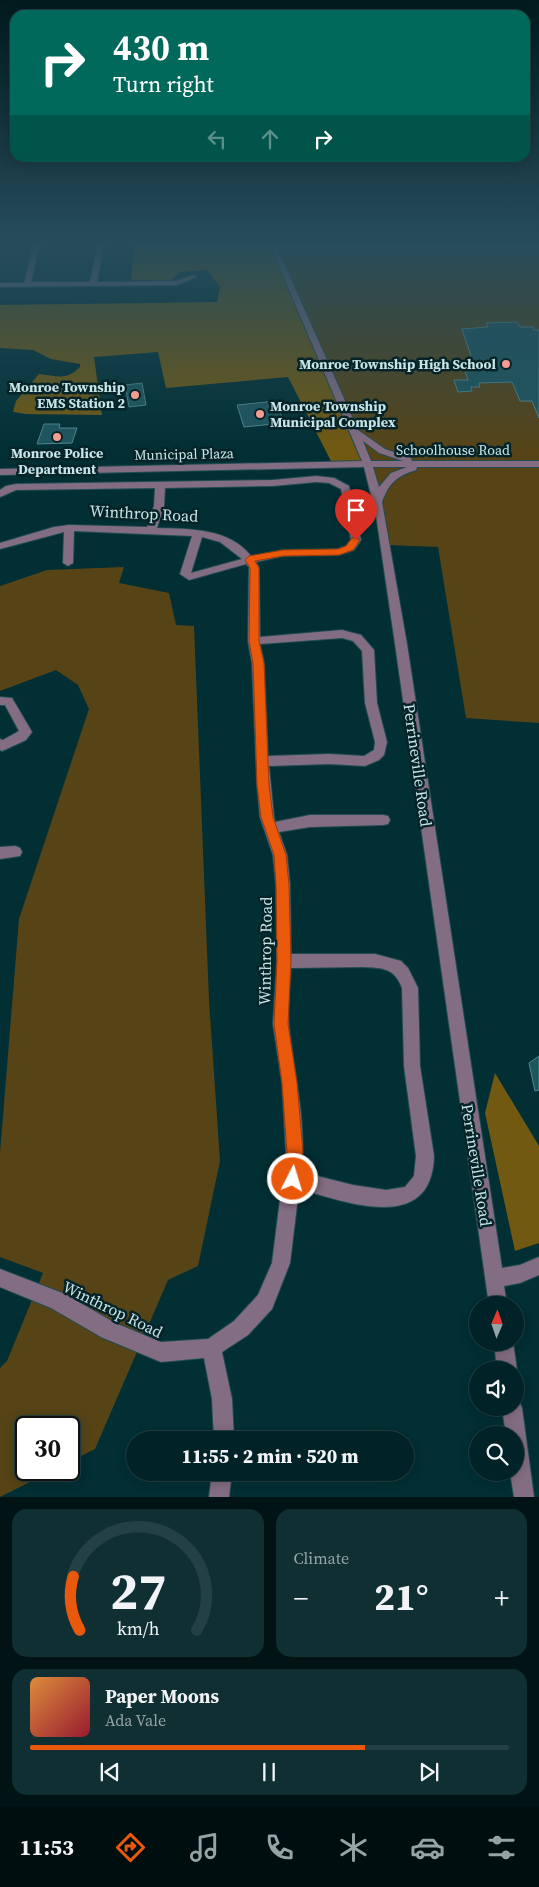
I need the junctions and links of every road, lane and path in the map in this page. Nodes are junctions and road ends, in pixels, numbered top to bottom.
1 (303, 313) edge
2 (353, 430) junction
3 (368, 464) junction
4 (425, 464) junction
5 (539, 464) edge
6 (0, 472) edge
7 (160, 484) junction
8 (0, 494) edge
9 (378, 501) junction
10 (69, 528) junction
11 (151, 531) junction
12 (198, 533) junction
13 (2, 541) edge
14 (249, 560) junction
15 (68, 563) dead end
16 (254, 641) junction
17 (0, 701) edge
18 (1, 746) edge
19 (262, 761) junction
20 (383, 820) dead end
21 (271, 828) junction
22 (15, 852) dead end
23 (0, 853) edge
24 (284, 961) junction
25 (293, 1179) junction
26 (539, 1266) edge
27 (0, 1278) edge
28 (494, 1278) junction
29 (497, 1296) edge
30 (211, 1348) junction
31 (513, 1416) edge
32 (224, 1431) edge
33 (221, 1481) edge
34 (219, 1497) edge
35 (524, 1497) edge

1 - 2 street, Perrineville Road
2 - 3 street, Perrineville Road
2 - 4 street
3 - 4 street, Schoolhouse Road
3 - 6 street, Municipal Plaza
3 - 9 street, Perrineville Road
4 - 5 street, Schoolhouse Road
4 - 9 street
7 - 8 street
7 - 11 street
7 - 14 street
9 - 28 street, Perrineville Road
10 - 11 street, Winthrop Road
10 - 13 street, Winthrop Road
10 - 15 street
11 - 12 street, Winthrop Road
12 - 14 street, Winthrop Road
12 - 14 street
14 - 16 street, Winthrop Road
16 - 19 street, Winthrop Road
16 - 19 street
17 - 18 street
19 - 21 street, Winthrop Road
20 - 21 street
21 - 24 street, Winthrop Road
22 - 23 street
24 - 25 street, Winthrop Road
24 - 25 street
25 - 30 street, Winthrop Road
26 - 28 street
27 - 30 street, Winthrop Road
28 - 29 street, Perrineville Road
30 - 32 street
31 - 35 street
33 - 34 street

